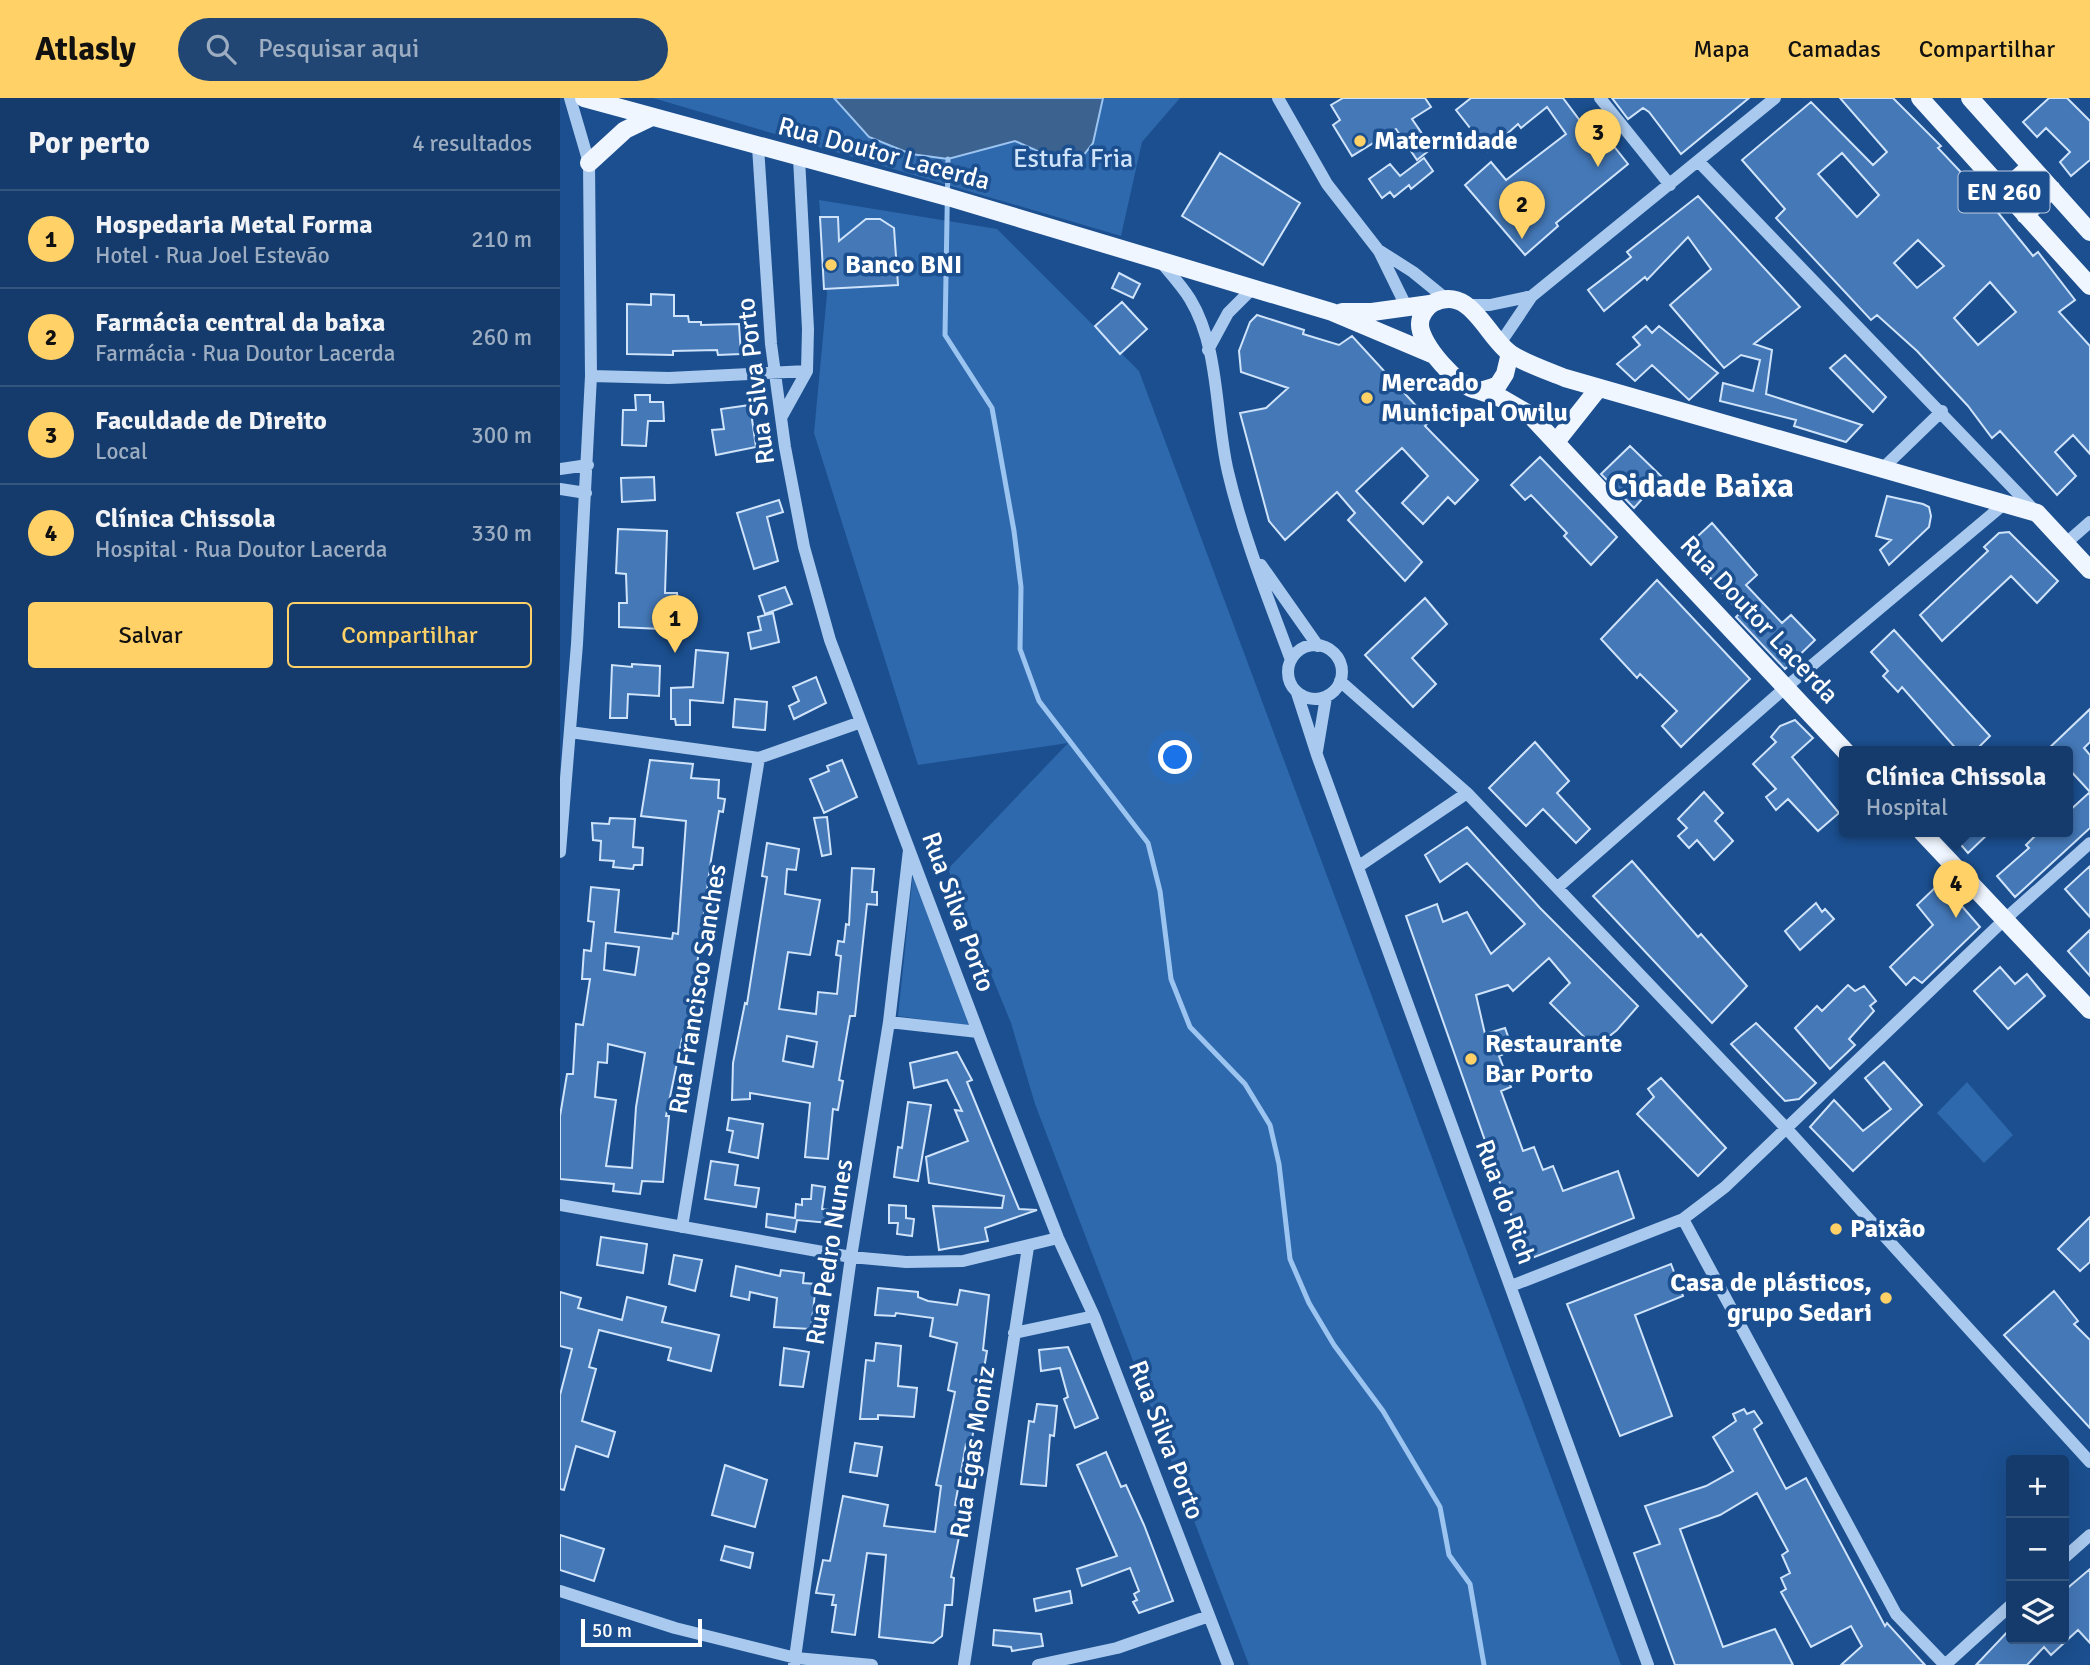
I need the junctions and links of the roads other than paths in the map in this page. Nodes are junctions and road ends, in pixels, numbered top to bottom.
1 (570, 98) edge
2 (583, 98) edge
3 (1278, 98) edge
4 (1600, 98) edge
5 (1774, 98) edge
6 (1920, 98) edge
7 (1970, 98) edge
8 (650, 118) junction
9 (758, 147) junction
10 (799, 158) junction
11 (1699, 162) junction
12 (589, 163) junction
13 (2031, 166) junction
14 (1670, 185) junction
15 (2052, 189) junction
16 (2003, 191) junction
17 (2025, 215) junction
18 (2090, 232) edge
19 (1380, 251) junction
20 (1160, 261) junction
21 (2090, 286) edge
22 (1251, 290) junction
23 (1532, 296) junction
24 (1438, 301) junction
25 (1468, 305) junction
26 (1407, 308) junction
27 (1332, 312) junction
28 (1421, 334) junction
29 (1505, 348) junction
30 (1208, 350) junction
31 (1435, 355) junction
32 (807, 371) junction
33 (775, 372) junction
34 (591, 376) junction
35 (1598, 389) junction
36 (1477, 390) junction
37 (1942, 411) junction
38 (782, 417) junction
39 (1556, 442) junction
40 (588, 466) junction
41 (560, 469) edge
42 (1881, 470) junction
43 (560, 489) edge
44 (586, 493) junction
45 (2003, 505) junction
46 (2037, 513) junction
47 (2090, 522) edge
48 (2065, 544) junction
49 (1250, 551) junction
50 (2090, 570) edge
51 (1318, 646) junction
52 (1291, 660) junction
53 (1340, 681) junction
54 (1785, 688) junction
55 (1297, 693) junction
56 (1326, 697) junction
57 (861, 722) junction
58 (570, 732) junction
59 (1840, 746) edge
60 (1317, 755) junction
61 (760, 758) junction
62 (1467, 793) junction
63 (1927, 837) edge
64 (2090, 843) edge
65 (910, 846) junction
66 (560, 852) edge
67 (1359, 866) junction
68 (1558, 887) junction
69 (2004, 920) junction
70 (2090, 1010) edge
71 (888, 1022) junction
72 (978, 1032) junction
73 (1786, 1128) junction
74 (560, 1205) edge
75 (1683, 1219) junction
76 (682, 1227) junction
77 (1058, 1238) junction
78 (1028, 1247) junction
79 (851, 1257) junction
80 (1511, 1286) junction
81 (1094, 1316) junction
82 (1014, 1333) junction
83 (2090, 1462) edge
84 (2090, 1535) edge
85 (2069, 1554) edge
86 (560, 1591) edge
87 (2006, 1610) edge
88 (1209, 1616) junction
89 (795, 1661) edge
90 (872, 1665) edge
91 (964, 1665) edge
92 (1038, 1665) edge
93 (1228, 1665) edge
94 (1648, 1665) edge

1 - 12 street
2 - 8 main road, Rua Doutor Lacerda
3 - 19 street
4 - 14 street
5 - 11 street
6 - 16 main road, EN 260
7 - 13 main road, EN 260
8 - 9 main road, Rua Doutor Lacerda
8 - 12 main road
9 - 10 main road, Rua Doutor Lacerda
9 - 33 street, Rua Silva Porto
10 - 20 main road, Rua Doutor Lacerda
10 - 32 street
11 - 14 street
11 - 37 street
12 - 34 street
13 - 15 main road, EN 260
13 - 16 main road
14 - 23 street
15 - 17 main road
15 - 18 main road, EN 260
16 - 17 main road, EN 260
17 - 21 main road, EN 260
19 - 24 street
19 - 26 street
20 - 22 main road, Rua Doutor Lacerda
20 - 30 street
22 - 27 main road, Rua Doutor Lacerda
22 - 30 street
23 - 25 street
23 - 29 street
24 - 25 main road
24 - 26 main road, Rua Doutor Lacerda
24 - 28 main road
25 - 29 main road
26 - 27 main road, Rua Doutor Lacerda
26 - 28 main road, Rua Doutor Lacerda
27 - 31 main road, Rua Doutor Lacerda
28 - 31 main road, Rua Doutor Lacerda
29 - 35 main road
29 - 36 main road
30 - 49 street
31 - 36 main road, Rua Doutor Lacerda
32 - 33 street
32 - 38 street
33 - 34 street
33 - 38 street, Rua Silva Porto
34 - 40 street
35 - 39 main road
35 - 42 main road
36 - 39 main road, Rua Doutor Lacerda
37 - 42 street
37 - 46 street
38 - 57 street, Rua Silva Porto
39 - 54 main road, Rua Doutor Lacerda
40 - 41 street
40 - 44 street
42 - 45 main road
43 - 44 street
44 - 58 street
45 - 46 main road
45 - 54 street
46 - 48 main road
47 - 48 street
48 - 50 main road
49 - 51 street
49 - 52 street
51 - 52 street
51 - 53 street
52 - 55 street
53 - 56 street
53 - 62 street
54 - 59 main road, Rua Doutor Lacerda
54 - 68 street
55 - 56 street
55 - 60 street, Rua do Rich
56 - 60 street, Rua do Rich
57 - 61 street
57 - 65 street, Rua Silva Porto
58 - 61 street
58 - 66 street
60 - 67 street, Rua do Rich
61 - 76 street, Rua Francisco Sanches
62 - 67 street
62 - 68 street
63 - 69 main road
64 - 69 street
65 - 71 street, Rua Pedro Nunes
65 - 72 street, Rua Silva Porto
67 - 80 street, Rua do Rich
68 - 73 street
69 - 70 main road
69 - 73 street
71 - 72 street
71 - 79 street, Rua Pedro Nunes
72 - 77 street, Rua Silva Porto
73 - 75 street
73 - 83 street
74 - 76 street
75 - 80 street
75 - 87 street
76 - 79 street
77 - 78 street
77 - 81 street, Rua Silva Porto
78 - 79 street
78 - 82 street, Rua Egas Moniz
79 - 89 street, Rua Pedro Nunes
80 - 94 street, Rua do Rich
81 - 82 street
81 - 88 street, Rua Silva Porto
82 - 91 street, Rua Egas Moniz
84 - 85 street
86 - 89 street
88 - 92 street
88 - 93 street, Rua Silva Porto
89 - 90 street

